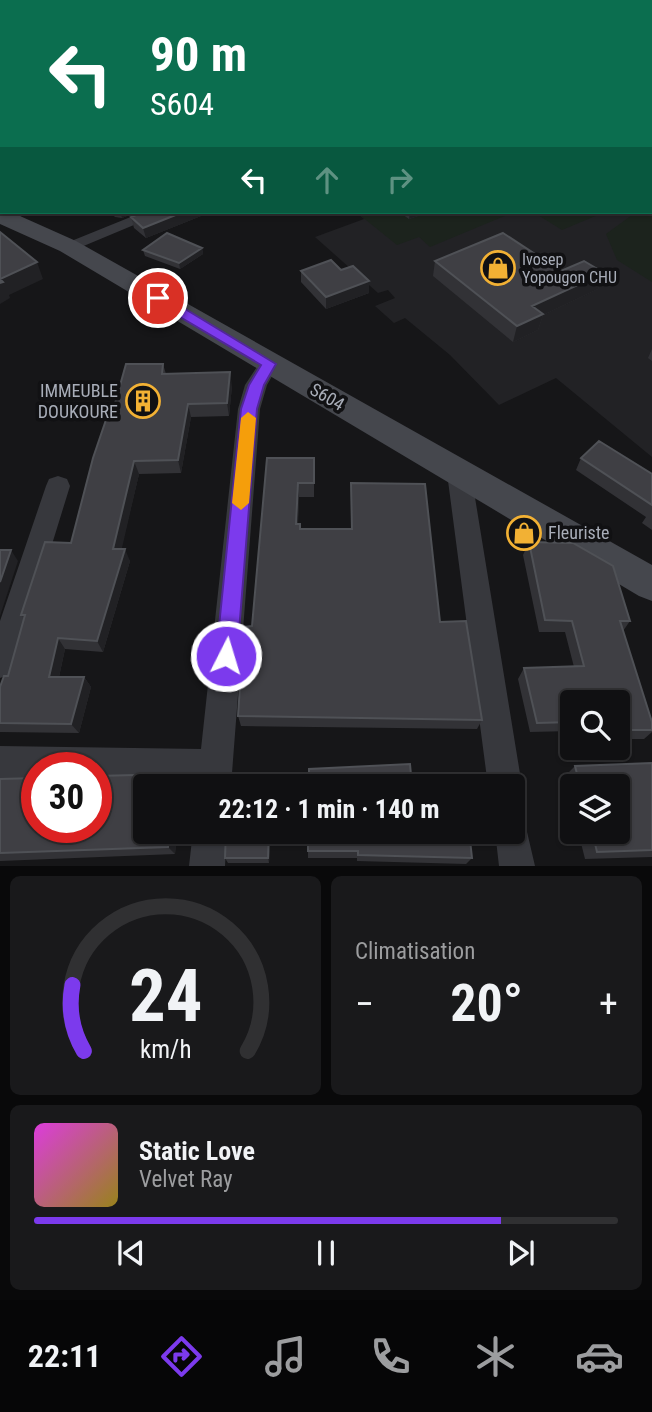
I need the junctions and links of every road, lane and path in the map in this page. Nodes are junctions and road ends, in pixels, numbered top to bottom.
1 (152, 214) edge
2 (9, 215) edge
3 (68, 246) junction
4 (269, 364) junction
5 (459, 473) junction
6 (58, 486) dead end
7 (652, 584) edge
8 (0, 664) edge
9 (0, 762) edge
10 (184, 774) edge
11 (215, 774) edge
12 (503, 774) edge
13 (209, 844) edge
14 (514, 844) edge
15 (207, 866) edge
16 (517, 866) edge

1 - 3 street
2 - 3 street, S604
3 - 4 street, S604
4 - 5 street, S604
4 - 11 street
5 - 7 street, S604
5 - 12 street
6 - 8 street
9 - 10 street
13 - 15 street
14 - 16 street

